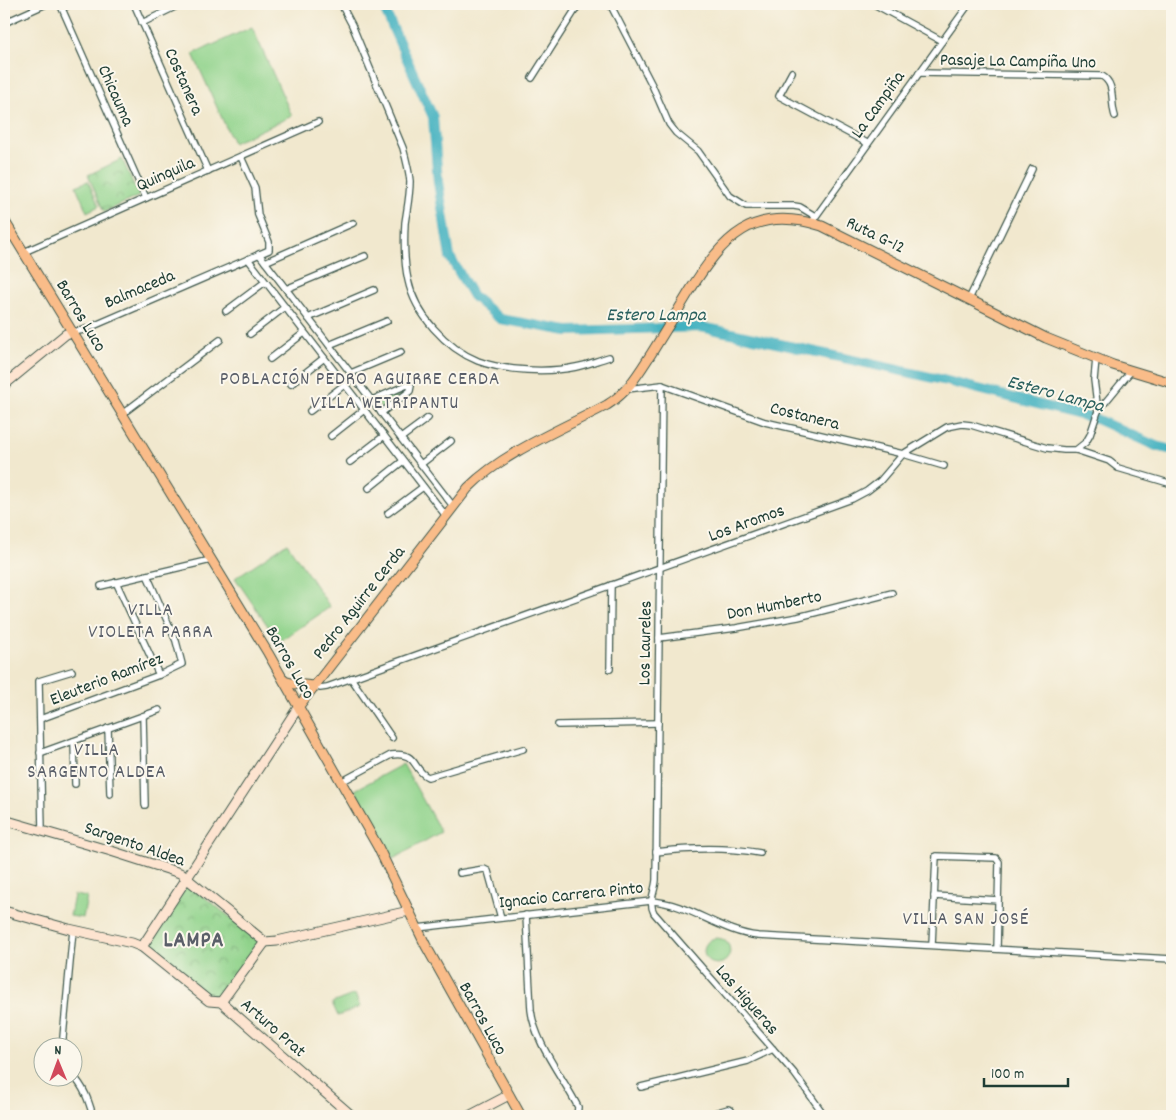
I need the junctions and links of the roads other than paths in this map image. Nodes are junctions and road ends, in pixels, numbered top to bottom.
1 (46, 4) edge
2 (71, 4) edge
3 (134, 4) edge
4 (181, 4) edge
5 (341, 4) edge
6 (579, 4) edge
7 (610, 4) edge
8 (874, 4) edge
9 (969, 4) edge
10 (61, 6) edge
11 (4, 23) edge
12 (142, 23) junction
13 (942, 42) junction
14 (792, 72) dead end
15 (919, 73) junction
16 (532, 78) dead end
17 (1115, 116) dead end
18 (318, 122) dead end
19 (867, 143) junction
20 (241, 157) junction
21 (1032, 169) dead end
22 (208, 171) junction
23 (146, 198) junction
24 (813, 219) junction
25 (4, 220) edge
26 (352, 223) dead end
27 (13, 235) junction
28 (4, 241) edge
29 (24, 252) junction
30 (259, 254) junction
31 (365, 256) dead end
32 (248, 259) junction
33 (267, 264) junction
34 (259, 274) junction
35 (265, 282) junction
36 (286, 290) junction
37 (374, 290) dead end
38 (969, 298) junction
39 (285, 307) junction
40 (226, 311) dead end
41 (308, 318) junction
42 (387, 321) dead end
43 (73, 332) junction
44 (304, 332) junction
45 (250, 334) dead end
46 (220, 340) dead end
47 (329, 345) junction
48 (400, 352) dead end
49 (609, 357) dead end
50 (324, 358) junction
51 (270, 359) dead end
52 (1096, 359) junction
53 (1131, 371) junction
54 (352, 374) junction
55 (358, 383) junction
56 (1172, 383) edge
57 (291, 384) dead end
58 (344, 384) junction
59 (4, 385) edge
60 (662, 385) junction
61 (349, 390) junction
62 (627, 390) junction
63 (372, 400) junction
64 (364, 410) junction
65 (310, 411) dead end
66 (1098, 411) junction
67 (381, 413) junction
68 (122, 414) junction
69 (428, 418) dead end
70 (331, 436) dead end
71 (384, 436) junction
72 (401, 438) junction
73 (451, 441) dead end
74 (1076, 450) junction
75 (903, 454) junction
76 (403, 461) junction
77 (350, 462) dead end
78 (421, 464) junction
79 (944, 466) dead end
80 (436, 484) junction
81 (1172, 484) edge
82 (369, 488) dead end
83 (425, 489) junction
84 (453, 506) junction
85 (388, 513) dead end
86 (446, 516) junction
87 (211, 560) junction
88 (660, 568) junction
89 (147, 575) junction
90 (116, 582) junction
91 (611, 585) junction
92 (101, 586) dead end
93 (892, 593) dead end
94 (659, 638) junction
95 (610, 669) dead end
96 (72, 671) dead end
97 (158, 675) junction
98 (351, 678) junction
99 (284, 681) junction
100 (314, 686) junction
101 (299, 706) junction
102 (159, 710) dead end
103 (143, 716) junction
104 (40, 719) junction
105 (655, 723) junction
106 (558, 725) dead end
107 (108, 728) junction
108 (392, 738) dead end
109 (74, 741) junction
110 (523, 749) dead end
111 (40, 753) junction
112 (341, 782) junction
113 (75, 784) dead end
114 (110, 794) dead end
115 (145, 805) dead end
116 (4, 820) edge
117 (42, 830) junction
118 (656, 852) junction
119 (760, 853) dead end
120 (460, 873) dead end
121 (187, 877) junction
122 (934, 896) junction
123 (998, 900) junction
124 (651, 901) junction
125 (4, 911) edge
126 (408, 911) junction
127 (526, 915) junction
128 (501, 918) junction
129 (417, 928) junction
130 (73, 930) junction
131 (265, 942) junction
132 (932, 945) junction
133 (142, 947) junction
134 (997, 949) junction
135 (1172, 959) edge
136 (221, 1002) junction
137 (63, 1038) edge
138 (771, 1051) junction
139 (82, 1087) edge
140 (641, 1087) dead end
141 (509, 1095) junction
142 (93, 1116) edge
143 (352, 1116) edge
144 (469, 1116) edge
145 (521, 1116) edge
146 (577, 1116) edge
147 (704, 1116) edge
148 (733, 1116) edge
149 (825, 1116) edge

1 - 11 street
2 - 10 street
3 - 12 street, Costanera
4 - 12 street
5 - 49 street
6 - 16 street
7 - 24 street
8 - 13 street
9 - 13 street, La Campiña
10 - 23 street, Chicauma
12 - 22 street, Costanera
13 - 15 street, La Campiña
14 - 19 street
15 - 17 street, Pasaje La Campiña Uno
15 - 19 street, La Campiña
18 - 20 street, Quinquila
19 - 24 street, La Campiña
20 - 22 street, Quinquila
20 - 30 street, Balmaceda
21 - 38 street
22 - 23 street, Quinquila
23 - 29 street, Quinquila
24 - 38 main road, Ruta G-12
24 - 62 main road, Ruta G-12
25 - 27 main road, Barros Luco
26 - 33 street
27 - 28 street
27 - 29 main road, Barros Luco
29 - 43 main road, Barros Luco
30 - 32 street, Balmaceda
30 - 33 street
31 - 36 street
32 - 34 street
32 - 43 street, Balmaceda
33 - 34 street
33 - 36 street
34 - 35 street
35 - 39 street
35 - 40 street
36 - 41 street
37 - 41 street
38 - 52 main road, Ruta G-12
39 - 44 street
39 - 45 street
41 - 47 street
42 - 47 street
43 - 59 main road, Balmaceda
43 - 68 main road, Barros Luco
44 - 50 street
44 - 51 street
46 - 68 street
47 - 54 street
48 - 54 street
50 - 57 street
50 - 58 street
52 - 53 main road, Ruta G-12
52 - 66 street
53 - 56 main road, Ruta G-12
53 - 66 street
54 - 55 street
54 - 58 street
55 - 61 street
55 - 63 street
58 - 61 street
58 - 65 street
60 - 62 street
60 - 75 street, Costanera
60 - 88 street, Los Laureles
61 - 64 street
62 - 84 main road, Pedro Aguirre Cerda
63 - 67 street
63 - 67 street
64 - 70 street
64 - 71 street
66 - 74 street
67 - 72 street
68 - 87 main road, Barros Luco
69 - 72 street
71 - 76 street
71 - 77 street
72 - 78 street
73 - 78 street
74 - 75 street, Los Aromos
74 - 81 street, Los Aromos
75 - 79 street, Costanera
75 - 88 street, Los Aromos
76 - 82 street
76 - 83 street
78 - 80 street
80 - 83 street
80 - 84 street
83 - 85 street
83 - 86 street
84 - 86 main road, Pedro Aguirre Cerda
86 - 100 main road, Pedro Aguirre Cerda
87 - 89 street
87 - 99 main road, Barros Luco
88 - 91 street, Los Aromos
88 - 94 street, Los Laureles
89 - 90 street
89 - 97 street, Eleuterio Ramírez
90 - 92 street
90 - 97 street
91 - 95 street
91 - 98 street, Los Aromos
93 - 94 street, Don Humberto
94 - 105 street, Los Laureles
96 - 104 street
97 - 104 street, Eleuterio Ramírez
98 - 100 street, Los Aromos
98 - 108 street
99 - 100 main road
99 - 101 main road, Barros Luco
100 - 101 main road, Pedro Aguirre Cerda
101 - 112 main road, Barros Luco
101 - 121 main road, Pedro Aguirre Cerda
102 - 103 street
103 - 107 street
103 - 115 street
104 - 111 street
105 - 106 street
105 - 118 street, Los Laureles
107 - 109 street
107 - 114 street
109 - 111 street
109 - 113 street
110 - 112 street
111 - 117 street
112 - 126 main road, Barros Luco
116 - 117 main road, Sargento Aldea
117 - 121 main road, Sargento Aldea
118 - 119 street
118 - 124 street, Los Laureles
120 - 128 street
121 - 131 main road, Sargento Aldea
121 - 133 main road, Pedro Aguirre Cerda
122 - 123 street
122 - 123 street
122 - 132 street
123 - 134 street
124 - 127 street, Ignacio Carrera Pinto
124 - 132 street, Ignacio Carrera Pinto
124 - 138 street, Las Higueras
125 - 130 main road, Arturo Prat
126 - 129 main road, Barros Luco
126 - 131 main road
127 - 128 street, Ignacio Carrera Pinto
127 - 146 street
128 - 129 street, Ignacio Carrera Pinto
129 - 141 main road, Barros Luco
130 - 133 main road, Arturo Prat
130 - 137 street
131 - 136 main road
132 - 134 street, Ignacio Carrera Pinto
133 - 136 main road, Arturo Prat
134 - 135 street, Ignacio Carrera Pinto
136 - 143 main road, Arturo Prat
138 - 140 street
138 - 149 street, Las Higueras
139 - 142 street
141 - 144 main road
141 - 145 main road, Barros Luco
147 - 148 street

